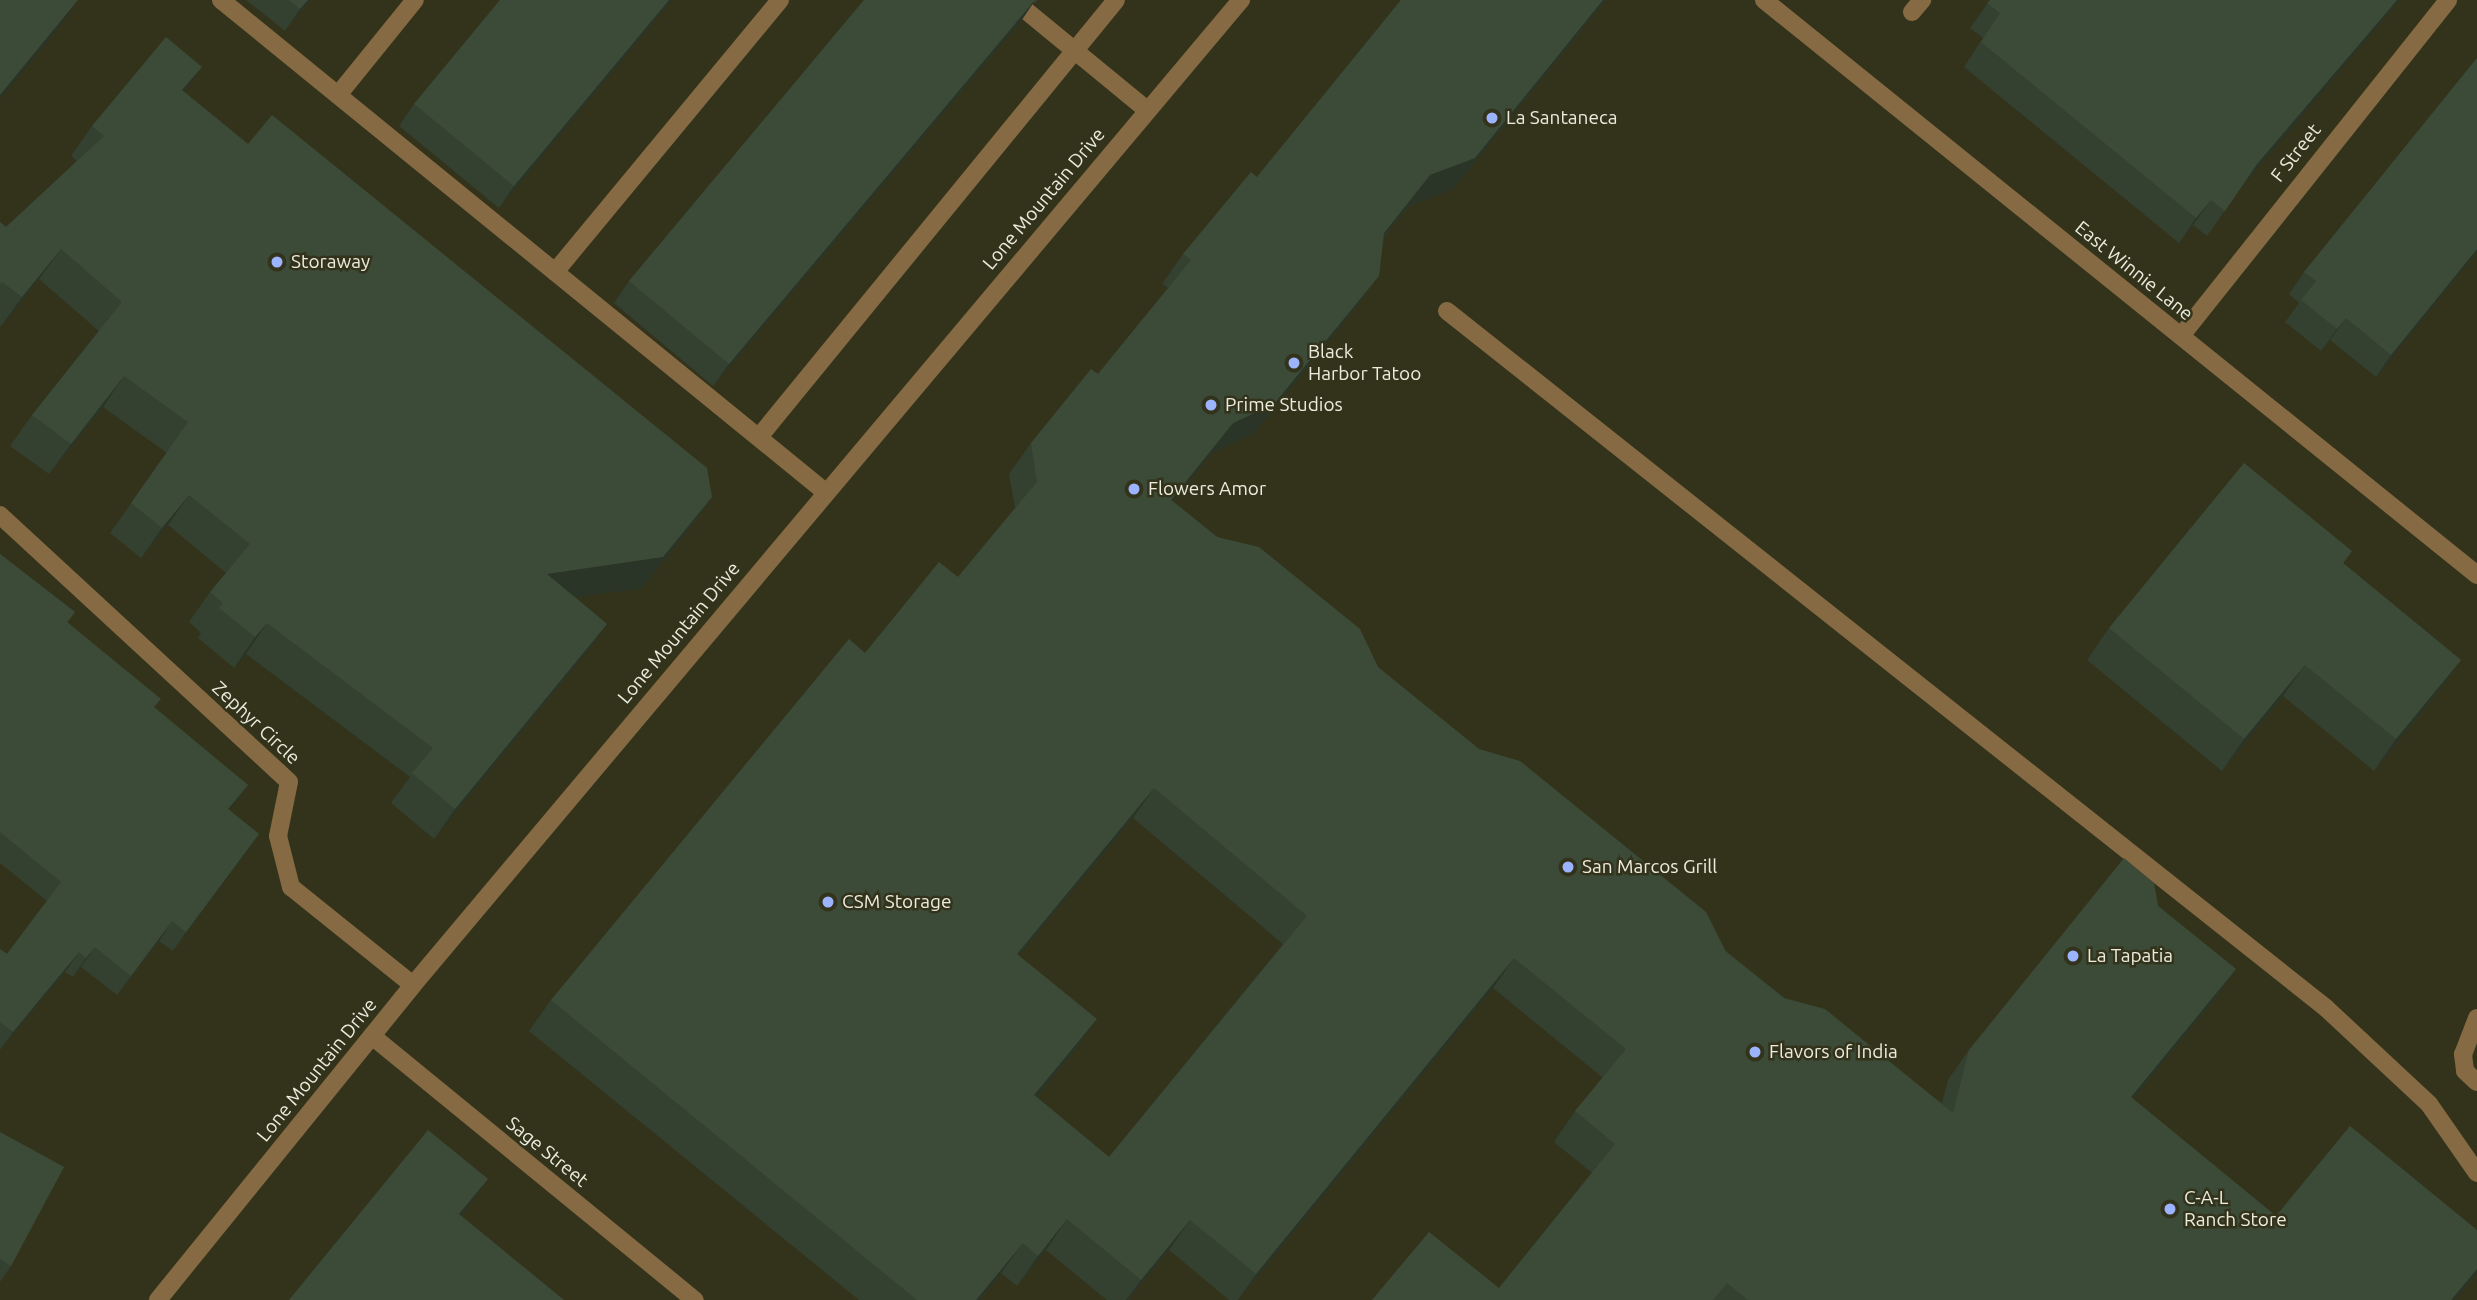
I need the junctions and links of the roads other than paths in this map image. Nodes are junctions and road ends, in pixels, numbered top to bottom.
1 (221, 0) edge
2 (415, 0) edge
3 (780, 0) edge
4 (1013, 0) edge
5 (1116, 0) edge
6 (1241, 0) edge
7 (1764, 0) edge
8 (2448, 0) edge
9 (1075, 50) junction
10 (338, 95) junction
11 (1147, 110) junction
12 (555, 272) junction
13 (1447, 311) dead end
14 (2181, 336) junction
15 (759, 437) junction
16 (824, 491) junction
17 (0, 515) edge
18 (2477, 575) edge
19 (413, 985) junction
20 (2477, 1018) edge
21 (372, 1035) junction
22 (2477, 1082) edge
23 (2477, 1173) edge
24 (158, 1300) edge
25 (695, 1300) edge

1 - 10 street
2 - 10 street
3 - 12 street
4 - 9 street
5 - 9 street
6 - 11 street, Lone Mountain Drive
7 - 14 street, East Winnie Lane
8 - 14 street, F Street
9 - 11 street
9 - 15 street
10 - 12 street
11 - 16 street, Lone Mountain Drive
12 - 15 street
13 - 23 street
14 - 18 street, East Winnie Lane
15 - 16 street
16 - 19 street, Lone Mountain Drive
17 - 19 street, Zephyr Circle
19 - 21 street, Lone Mountain Drive
20 - 22 street
21 - 24 street, Lone Mountain Drive
21 - 25 street, Sage Street

